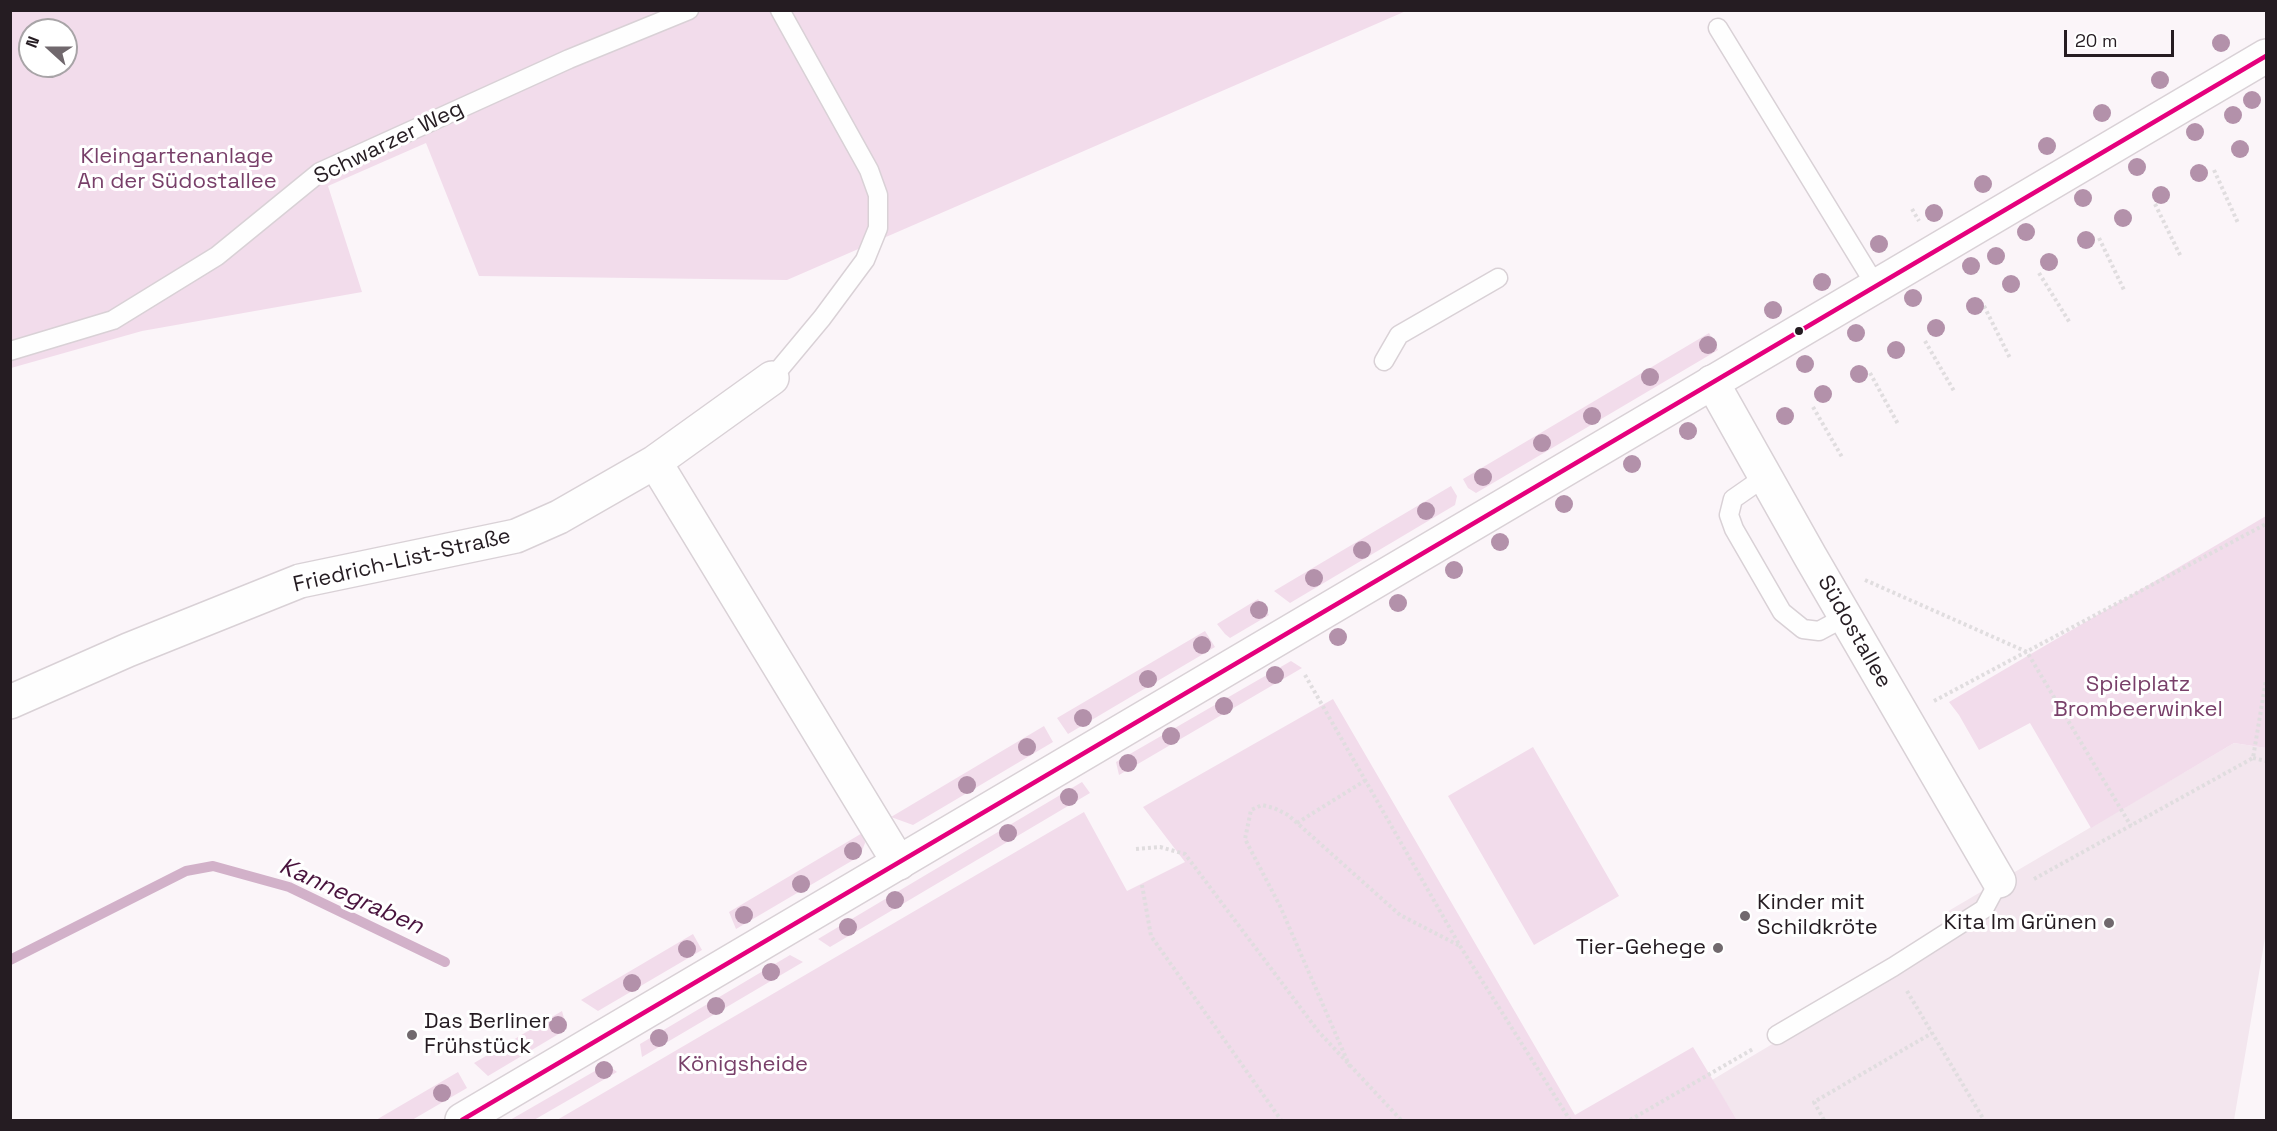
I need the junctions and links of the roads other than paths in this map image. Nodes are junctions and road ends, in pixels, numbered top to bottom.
1 (689, 10) edge
2 (780, 10) edge
3 (1718, 28) dead end
4 (2266, 56) edge
5 (1498, 278) dead end
6 (1876, 286) junction
7 (10, 351) edge
8 (1384, 361) dead end
9 (771, 378) joint
10 (1712, 382) junction
11 (655, 462) junction
12 (1766, 476) junction
13 (1845, 617) junction
14 (10, 702) edge
15 (899, 863) junction
16 (1999, 881) joint
17 (1777, 1035) road end
18 (462, 1120) edge

1 - 7 lane, Schwarzer Weg
2 - 9 lane, Friedrich-List-Straße
3 - 6 lane
4 - 6 street
5 - 8 lane
6 - 10 street
9 - 11 street, Friedrich-List-Straße
10 - 12 street, Südostallee
10 - 15 street
11 - 14 street, Friedrich-List-Straße
11 - 15 street
12 - 13 street, Südostallee
12 - 13 lane
13 - 16 street, Südostallee
15 - 18 street
16 - 17 lane

